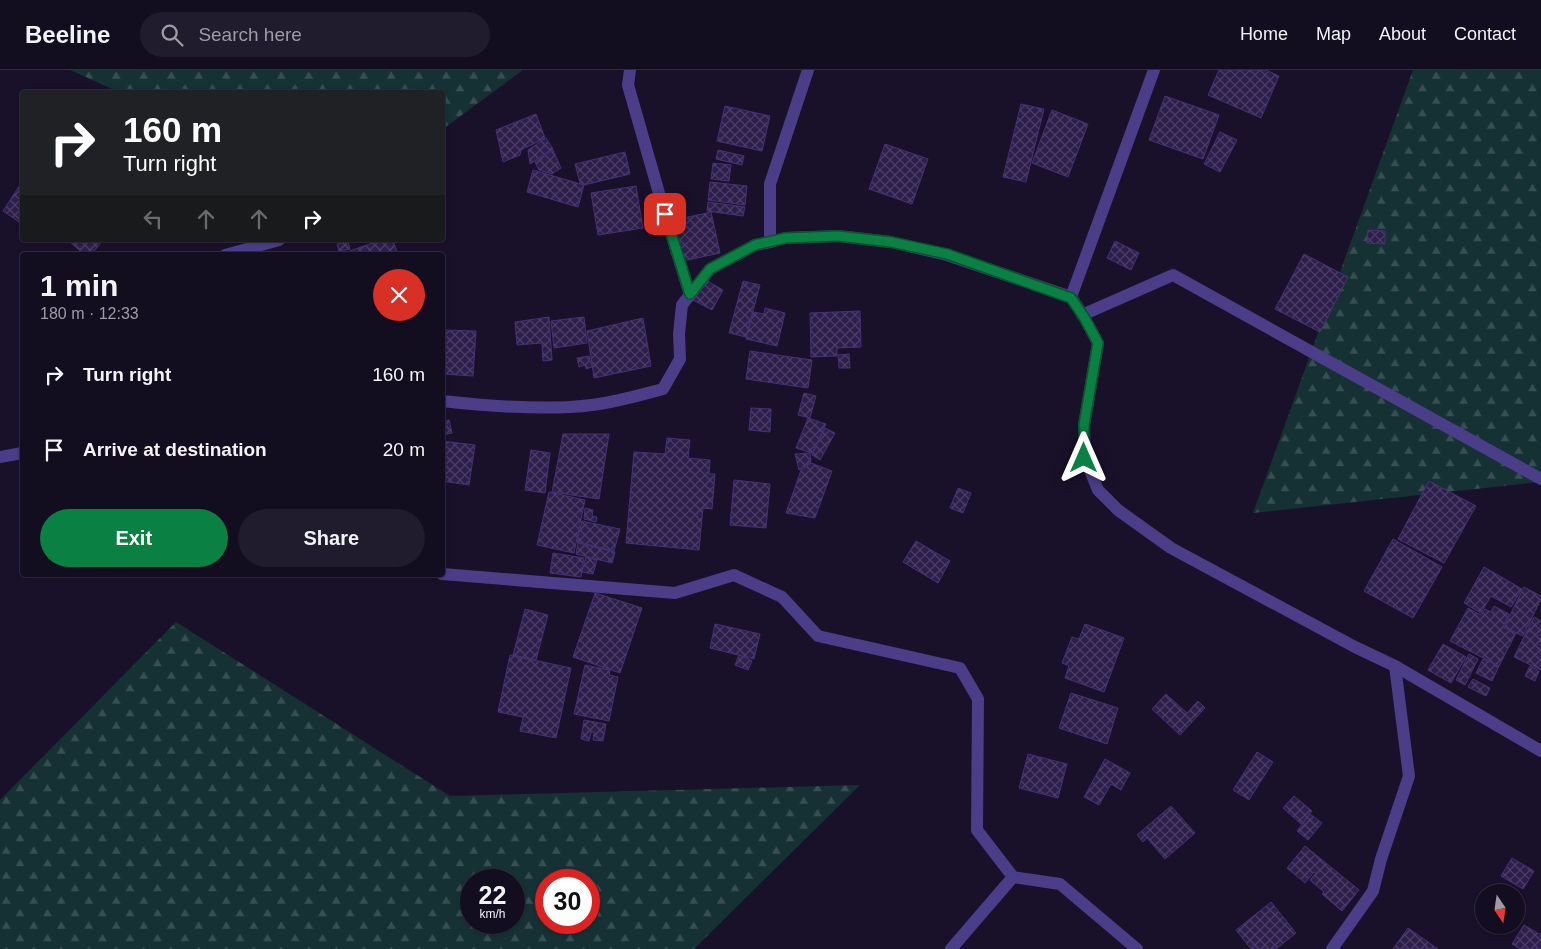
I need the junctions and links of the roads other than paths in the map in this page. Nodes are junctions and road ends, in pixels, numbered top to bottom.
1 (630, 70) edge
2 (808, 70) edge
3 (1154, 70) edge
4 (272, 242) edge
5 (770, 242) junction
6 (236, 252) edge
7 (690, 294) junction
8 (1071, 298) junction
9 (1082, 315) junction
10 (445, 401) edge
11 (20, 454) edge
12 (0, 457) edge
13 (1541, 479) edge
14 (445, 574) edge
15 (1396, 666) junction
16 (1541, 751) edge
17 (1013, 877) junction
18 (950, 949) edge
19 (1136, 949) edge
20 (1332, 949) edge

1 - 7 street
2 - 5 street
3 - 8 street
4 - 6 street
5 - 7 street
5 - 8 street
7 - 10 street
8 - 9 street
9 - 13 street
9 - 15 street
11 - 12 street
14 - 17 street
15 - 16 street
15 - 20 street
17 - 18 street
17 - 19 street

